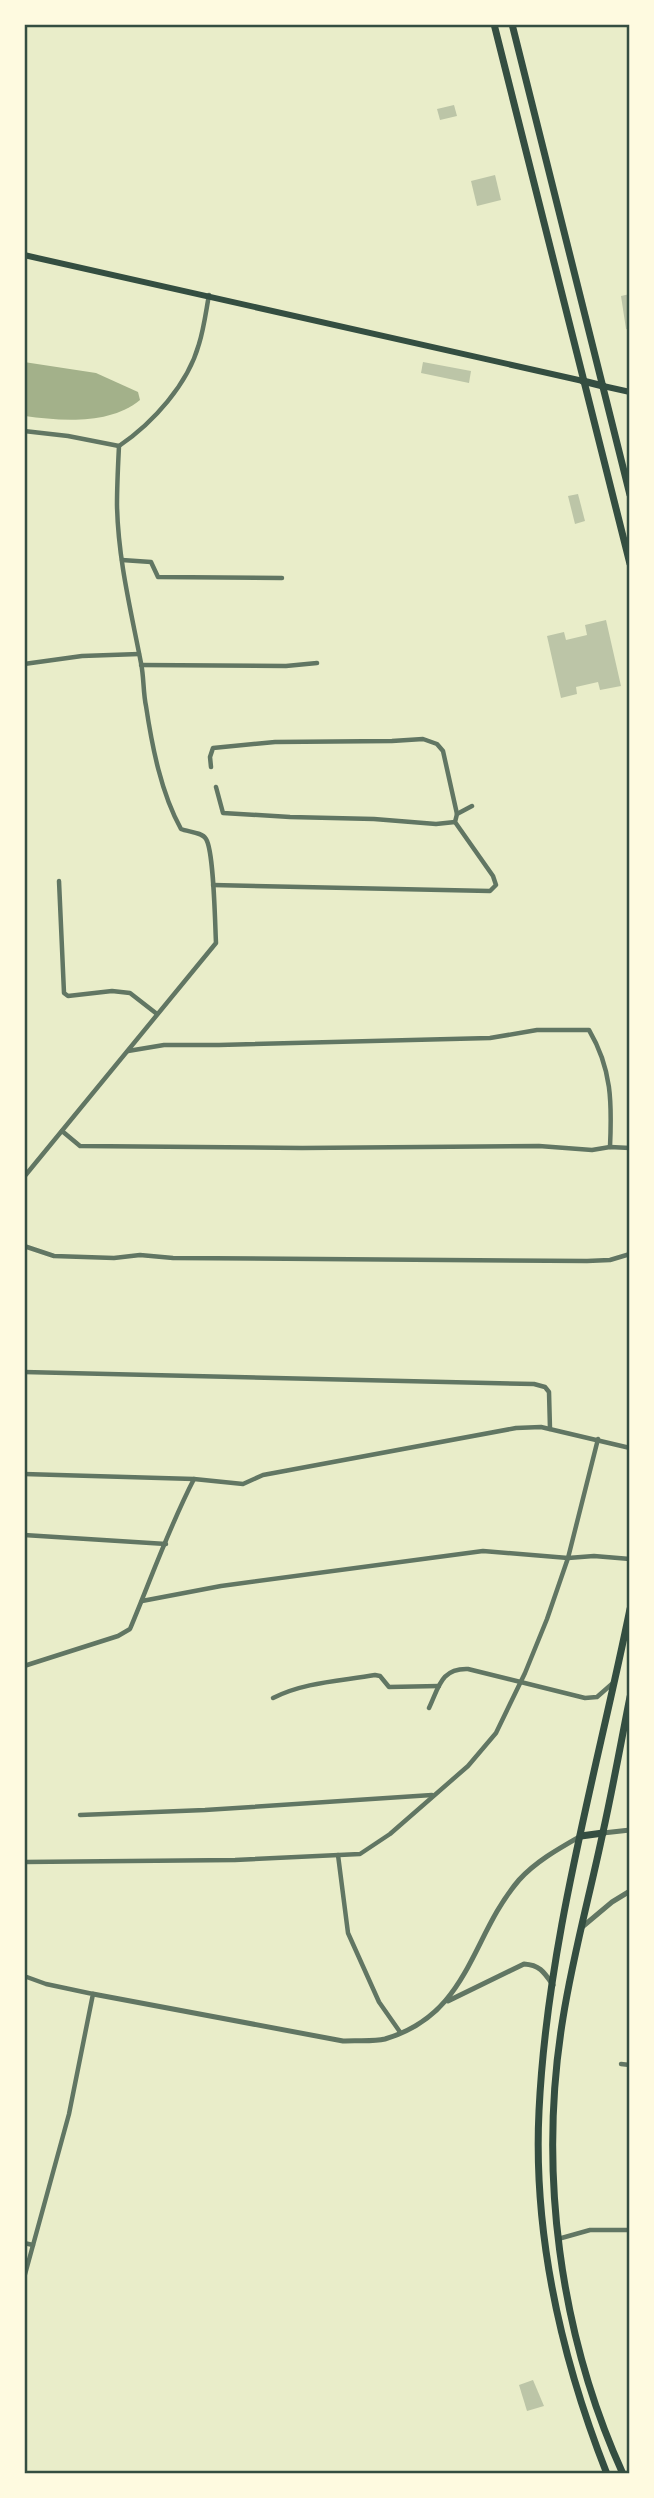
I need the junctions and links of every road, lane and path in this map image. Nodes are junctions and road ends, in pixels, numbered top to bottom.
1 (494, 24) edge
2 (512, 24) edge
3 (24, 255) edge
4 (209, 295) junction
5 (583, 381) junction
6 (603, 386) junction
7 (629, 392) edge
8 (24, 431) edge
9 (119, 446) junction
10 (629, 495) edge
11 (122, 560) junction
12 (629, 564) edge
13 (282, 578) dead end
14 (139, 653) junction
15 (317, 663) dead end
16 (24, 664) edge
17 (141, 665) junction
18 (211, 767) dead end
19 (216, 787) dead end
20 (472, 806) dead end
21 (457, 814) junction
22 (455, 822) junction
23 (59, 881) dead end
24 (213, 885) junction
25 (158, 1014) junction
26 (128, 1051) junction
27 (62, 1131) junction
28 (610, 1147) junction
29 (629, 1148) edge
30 (24, 1177) edge
31 (24, 1246) edge
32 (629, 1254) edge
33 (24, 1372) edge
34 (550, 1429) junction
35 (598, 1439) junction
36 (629, 1448) edge
37 (24, 1474) edge
38 (194, 1479) junction
39 (24, 1535) edge
40 (166, 1545) junction
41 (568, 1558) junction
42 (629, 1559) edge
43 (142, 1601) junction
44 (629, 1609) edge
45 (24, 1666) edge
46 (520, 1683) junction
47 (613, 1683) junction
48 (439, 1686) junction
49 (629, 1697) edge
50 (273, 1699) dead end
51 (429, 1708) dead end
52 (434, 1795) junction
53 (80, 1815) dead end
54 (629, 1830) edge
55 (603, 1833) junction
56 (582, 1836) junction
57 (338, 1855) junction
58 (24, 1862) edge
59 (629, 1891) edge
60 (579, 1931) junction
61 (24, 1976) edge
62 (553, 1985) junction
63 (93, 1994) junction
64 (447, 2001) junction
65 (400, 2032) junction
66 (621, 2064) dead end
67 (629, 2065) edge
68 (629, 2230) edge
69 (558, 2239) junction
70 (24, 2243) edge
71 (33, 2245) junction
72 (24, 2277) edge
73 (607, 2473) edge
74 (623, 2473) edge

1 - 5 highway
2 - 6 highway
3 - 4 main road
4 - 5 main road
4 - 9 street
5 - 6 highway
5 - 12 highway
6 - 7 main road
6 - 10 highway
8 - 9 street
9 - 11 street
11 - 13 street
11 - 14 street
14 - 16 street
14 - 17 street
15 - 17 street
17 - 24 street
18 - 21 street
19 - 22 street
20 - 21 street
21 - 22 street
22 - 24 street
23 - 25 street
24 - 25 street
25 - 26 street
26 - 27 street
26 - 28 street
27 - 28 street
27 - 30 street
28 - 29 street
31 - 32 street
33 - 34 street
34 - 35 street
34 - 38 street
35 - 36 street
35 - 41 street
37 - 38 street
38 - 40 street
39 - 40 street
40 - 43 street
41 - 42 street
41 - 43 street
41 - 46 street
43 - 45 street
44 - 47 highway
46 - 47 street
46 - 48 street
46 - 52 street
47 - 56 highway
48 - 50 street
48 - 51 street
49 - 55 highway
52 - 53 street
52 - 57 street
54 - 55 street
55 - 56 highway
55 - 60 highway
56 - 62 highway
56 - 64 street
57 - 58 street
57 - 65 street
59 - 60 street
60 - 69 highway
61 - 63 street
62 - 64 street
62 - 73 highway
63 - 65 street
63 - 71 street
64 - 65 street
66 - 67 street
68 - 69 street
69 - 74 highway
70 - 71 street
71 - 72 street

